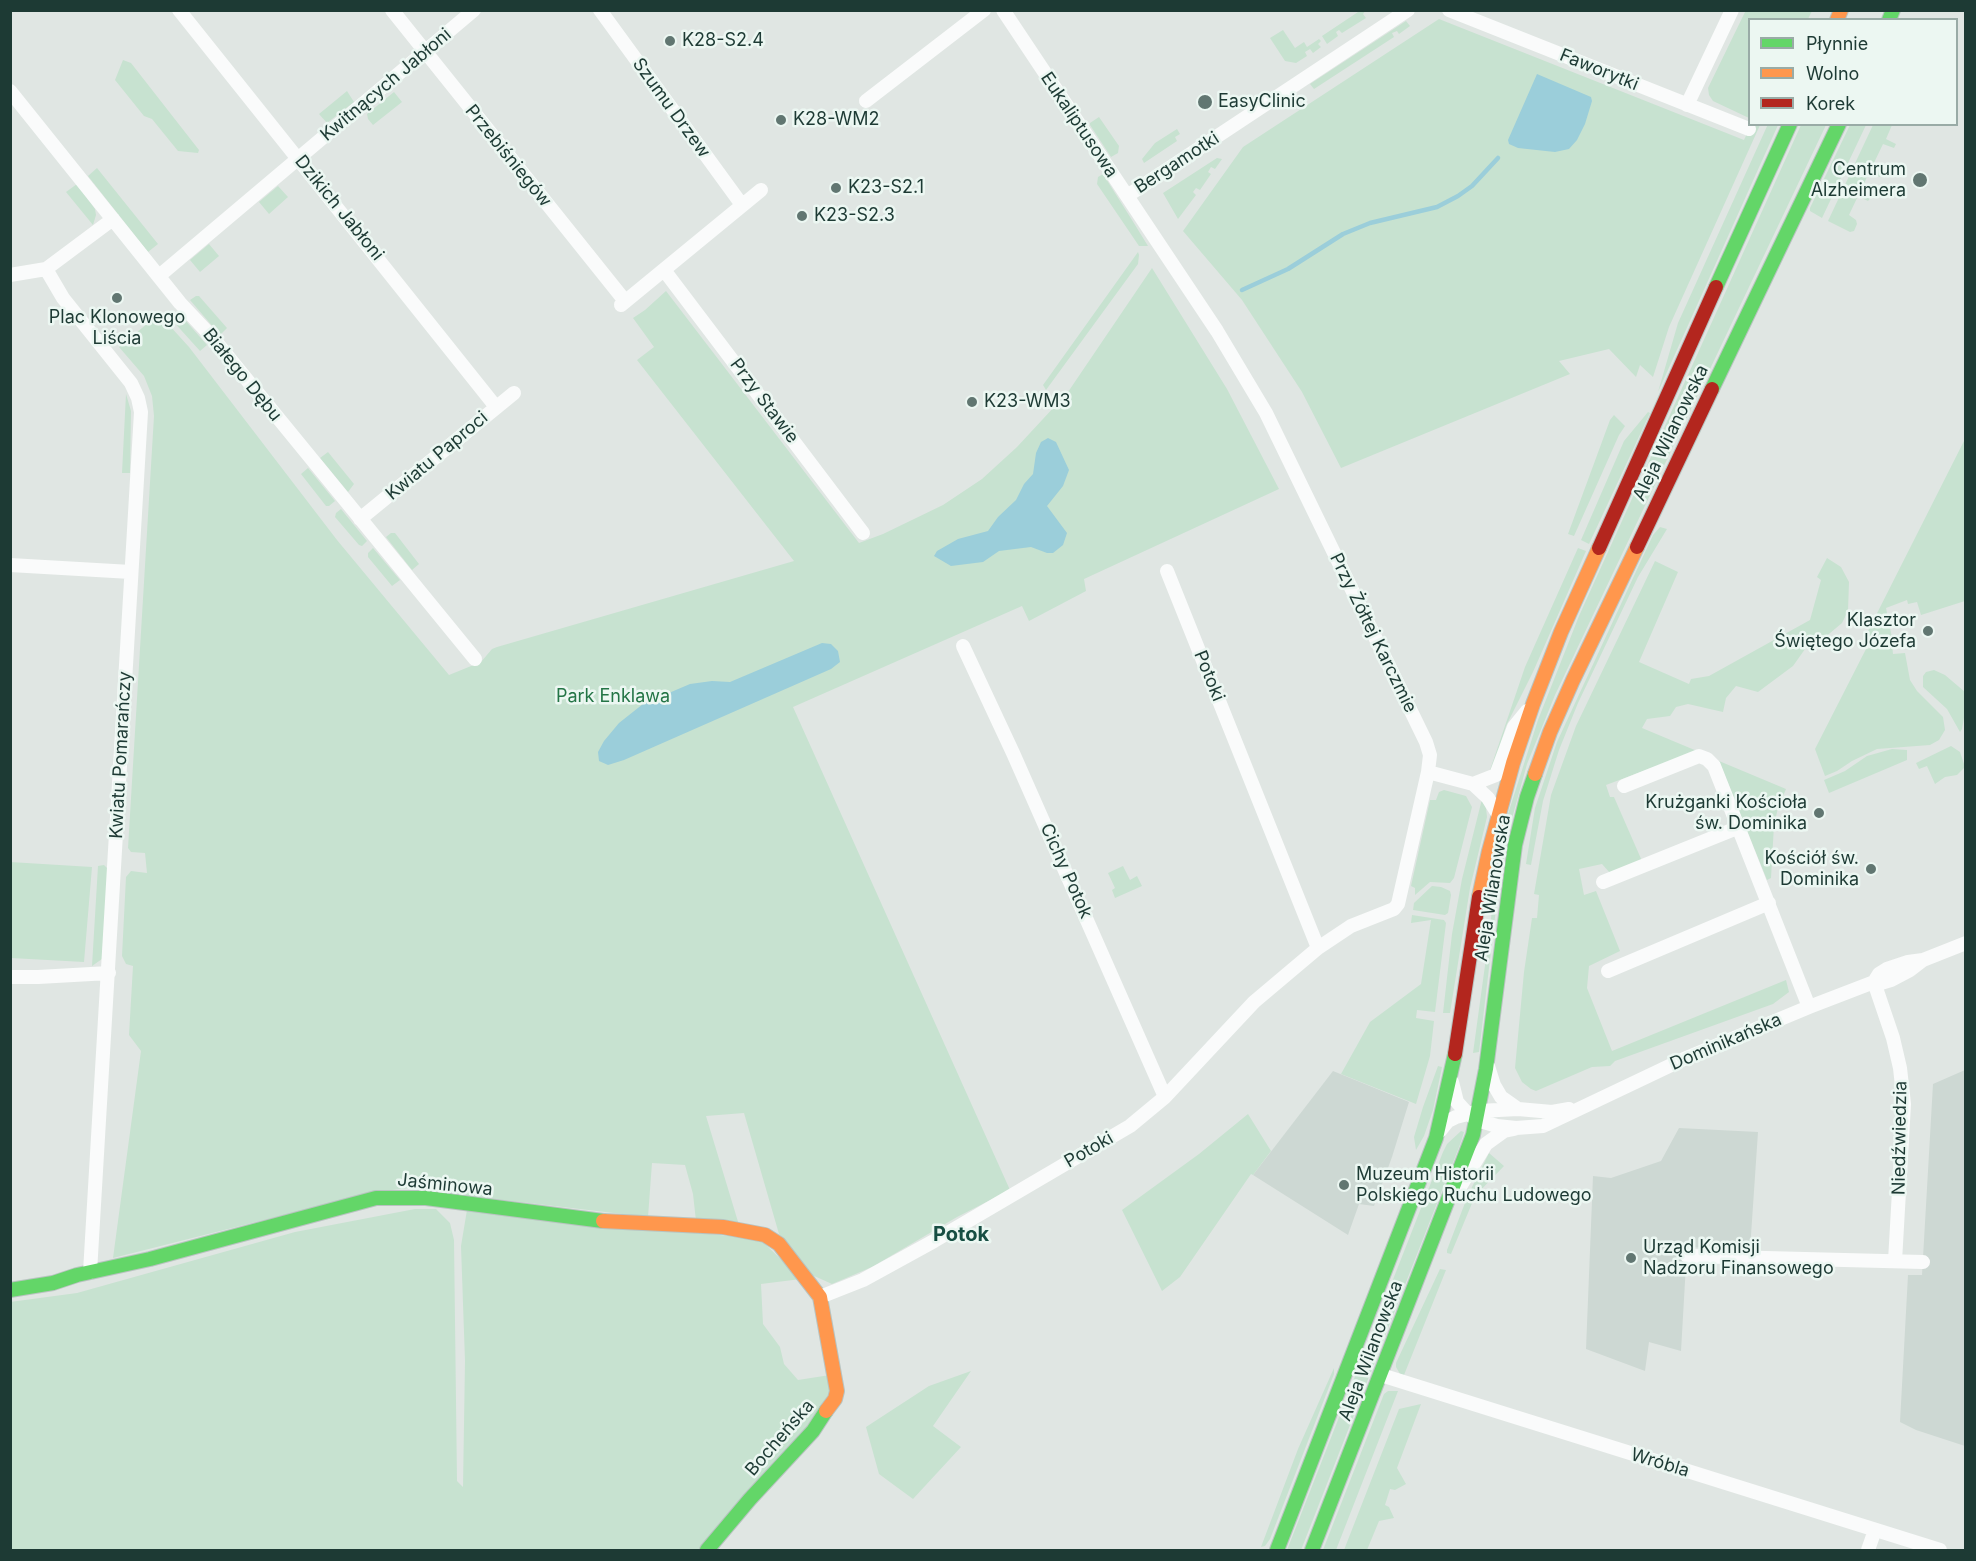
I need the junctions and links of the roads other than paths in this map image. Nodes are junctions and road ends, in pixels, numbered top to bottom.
1 (179, 10) edge
2 (392, 10) edge
3 (474, 10) edge
4 (600, 10) edge
5 (984, 10) edge
6 (1003, 10) edge
7 (1408, 10) edge
8 (1449, 10) edge
9 (1732, 10) edge
10 (425, 51) junction
11 (10, 91) edge
12 (866, 101) dead end
13 (1687, 105) junction
14 (1789, 126) edge
15 (1838, 126) edge
16 (1749, 129) dead end
17 (299, 159) junction
18 (761, 190) dead end
19 (1127, 196) junction
20 (742, 205) junction
21 (113, 219) junction
22 (46, 269) junction
23 (664, 270) junction
24 (10, 275) edge
25 (159, 276) junction
26 (514, 393) dead end
27 (496, 407) junction
28 (1306, 496) joint
29 (360, 519) junction
30 (863, 533) dead end
31 (10, 565) edge
32 (1167, 571) dead end
33 (131, 572) junction
34 (963, 646) dead end
35 (475, 659) dead end
36 (1533, 704) junction
37 (1428, 772) junction
38 (1473, 784) junction
39 (1624, 786) dead end
40 (1498, 814) junction
41 (1737, 828) junction
42 (1603, 882) dead end
43 (1768, 903) junction
44 (1965, 943) edge
45 (1318, 948) junction
46 (1608, 971) dead end
47 (108, 974) junction
48 (10, 977) edge
49 (1874, 982) junction
50 (1809, 1007) junction
51 (1487, 1061) junction
52 (1452, 1072) junction
53 (1165, 1097) junction
54 (1580, 1108) junction
55 (1518, 1109) junction
56 (1474, 1115) junction
57 (1516, 1128) junction
58 (1436, 1138) junction
59 (1447, 1204) junction
60 (1687, 1256) dead end
61 (1895, 1261) junction
62 (1923, 1263) dead end
63 (90, 1272) junction
64 (10, 1290) edge
65 (820, 1297) junction
66 (1381, 1375) junction
67 (1875, 1530) junction
68 (707, 1551) edge
69 (1277, 1551) edge
70 (1312, 1551) edge
71 (1868, 1551) edge
72 (1940, 1551) edge

1 - 17 street, Dzikich Jabłoni
2 - 10 street, Przebiśniegów
3 - 10 street, Kwitnących Jabłoni
4 - 20 street, Szumu Drzew
5 - 12 street
6 - 19 street, Eukaliptusowa
7 - 19 street, Bergamotki
8 - 13 street, Faworytki
9 - 13 street
10 - 17 street, Kwitnących Jabłoni
10 - 23 street, Przebiśniegów
11 - 21 street, Białego Dębu
13 - 16 street, Faworytki
14 - 36 main road, Aleja Wilanowska
15 - 51 main road, Aleja Wilanowska
17 - 25 street, Kwitnących Jabłoni
17 - 27 street, Dzikich Jabłoni
18 - 20 street
19 - 28 street, Eukaliptusowa
20 - 23 street
21 - 22 street
21 - 25 street, Białego Dębu
22 - 24 street
22 - 33 street, Kwiatu Pomarańczy
23 - 30 street, Przy Stawie
25 - 29 street, Białego Dębu
26 - 27 street, Kwiatu Paproci
27 - 29 street, Kwiatu Paproci
28 - 37 street, Przy Żółtej Karczmie
29 - 35 street, Białego Dębu
31 - 33 street
32 - 45 street, Potoki
33 - 47 street, Kwiatu Pomarańczy
34 - 53 street, Cichy Potok
36 - 38 street
36 - 40 main road, Aleja Wilanowska
37 - 38 street
37 - 45 street, Potoki
38 - 40 street
39 - 41 street
40 - 52 main road, Aleja Wilanowska
41 - 42 street
41 - 43 street
43 - 46 street
43 - 50 street
44 - 49 street, Dominikańska
45 - 53 street, Potoki
47 - 48 street
47 - 63 street, Kwiatu Pomarańczy
49 - 50 street, Dominikańska
49 - 61 street, Niedźwiedzia
50 - 54 street, Dominikańska
51 - 55 street
51 - 56 main road, Aleja Wilanowska
52 - 56 street
52 - 58 main road, Aleja Wilanowska
53 - 65 street, Potoki
54 - 55 street, Dominikańska
54 - 57 street, Dominikańska
55 - 56 street, Dominikańska
56 - 57 street, Dominikańska
56 - 58 street, Dominikańska
56 - 59 main road, Aleja Wilanowska
57 - 59 street, Dominikańska
58 - 69 main road, Aleja Wilanowska
59 - 66 main road, Aleja Wilanowska
60 - 61 street
61 - 62 street
63 - 64 main road, Jaśminowa
63 - 65 main road, Jaśminowa
65 - 68 main road, Bocheńska
66 - 67 street, Wróbla
66 - 70 main road, Aleja Wilanowska
67 - 71 street
67 - 72 street, Wróbla

